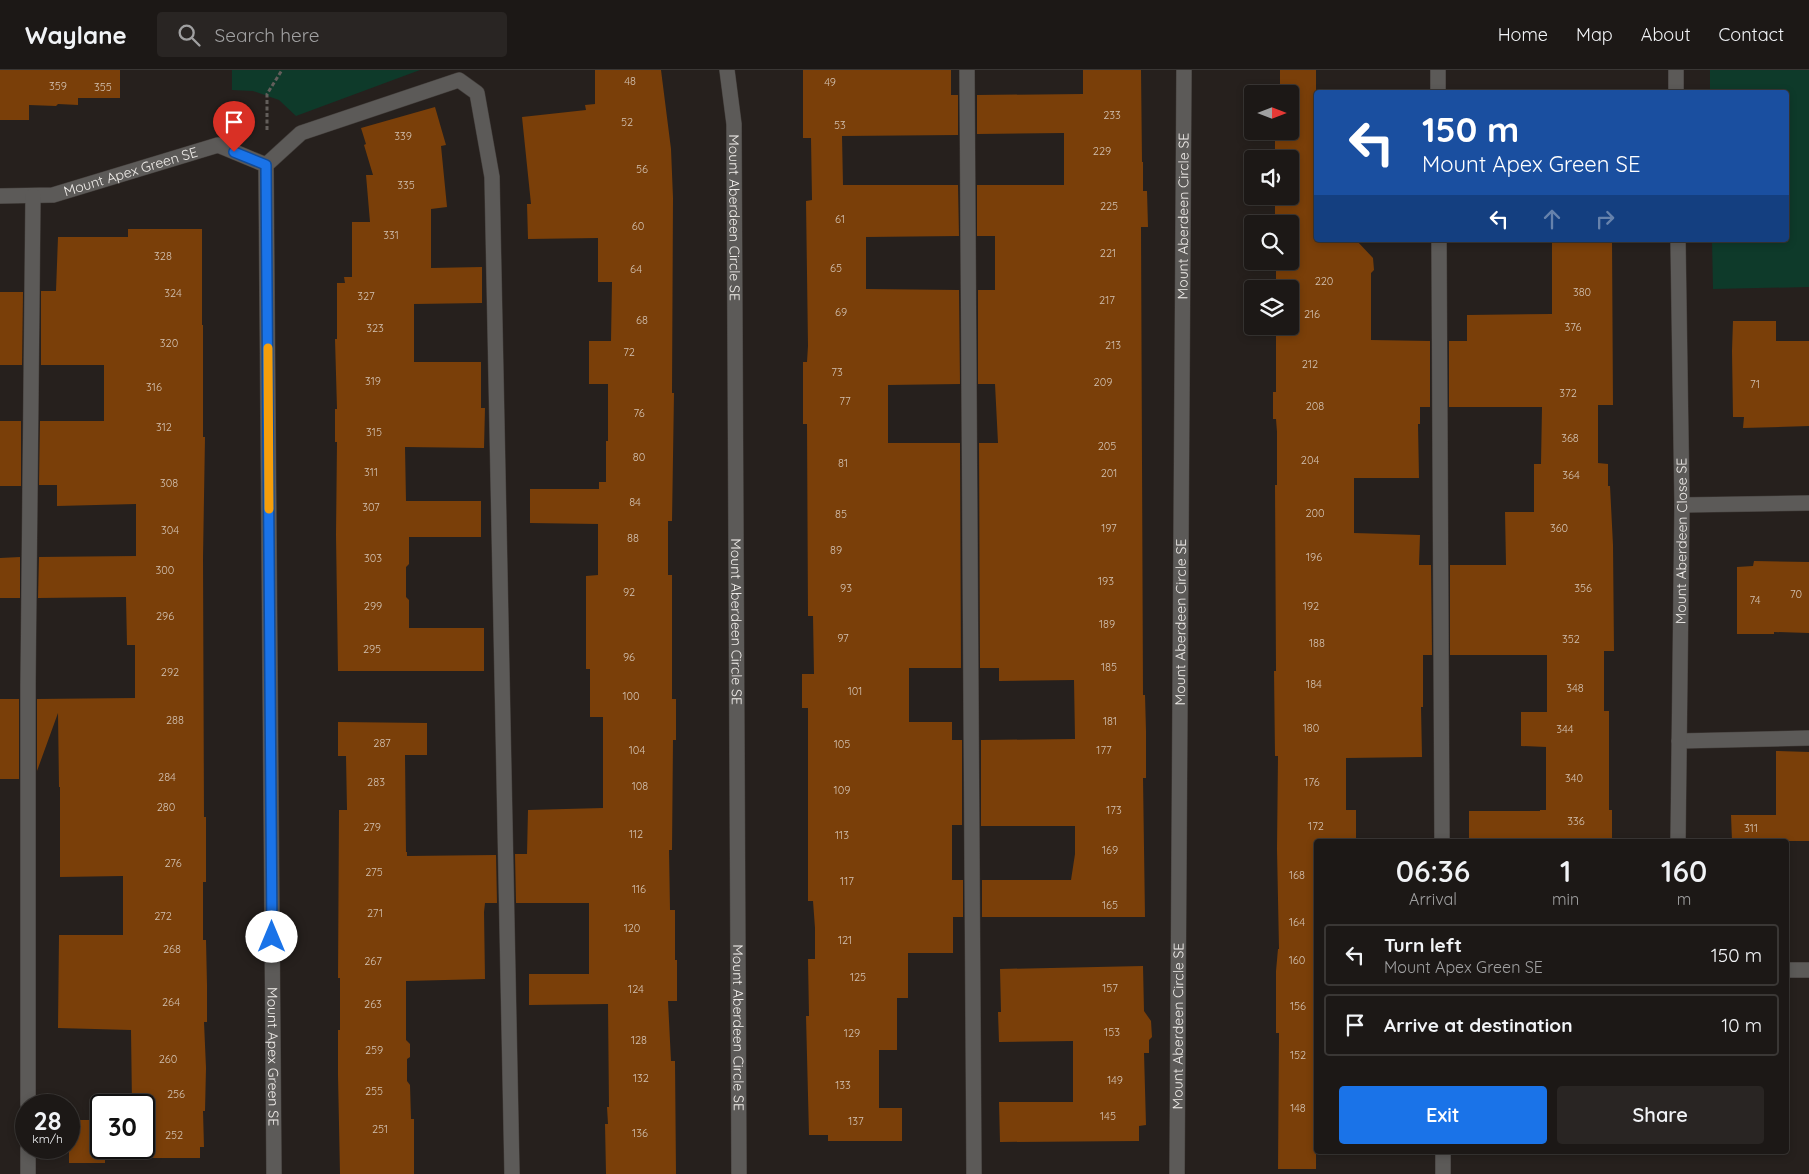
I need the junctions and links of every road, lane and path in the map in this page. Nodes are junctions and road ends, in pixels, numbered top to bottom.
1 (282, 70) edge
2 (727, 70) edge
3 (967, 70) edge
4 (1184, 70) edge
5 (1438, 70) edge
6 (1676, 70) edge
7 (1438, 90) edge
8 (1676, 90) edge
9 (266, 165) junction
10 (0, 196) edge
11 (33, 196) junction
12 (1439, 242) edge
13 (1678, 242) edge
14 (1809, 503) edge
15 (1682, 505) junction
16 (1809, 738) edge
17 (1679, 741) junction
18 (1442, 839) edge
19 (1678, 839) edge
20 (1789, 970) edge
21 (1809, 970) edge
22 (28, 1094) edge
23 (1443, 1154) edge
24 (28, 1159) edge
25 (28, 1174) edge
26 (274, 1174) edge
27 (512, 1174) edge
28 (739, 1174) edge
29 (974, 1174) edge
30 (1177, 1174) edge
31 (1443, 1174) edge

1 - 9 path
2 - 28 street, Mount Aberdeen Circle SE
3 - 29 street
4 - 30 street, Mount Aberdeen Circle SE
5 - 7 street
6 - 8 street
9 - 11 street, Mount Apex Green SE
9 - 26 street, Mount Apex Green SE
9 - 27 street
10 - 11 street, Mount Apex Green SE
11 - 22 street
12 - 18 street
13 - 15 street, Mount Aberdeen Close SE
14 - 15 street
15 - 17 street, Mount Aberdeen Close SE
16 - 17 street
17 - 19 street, Mount Aberdeen Close SE
20 - 21 street
23 - 31 street
24 - 25 street

